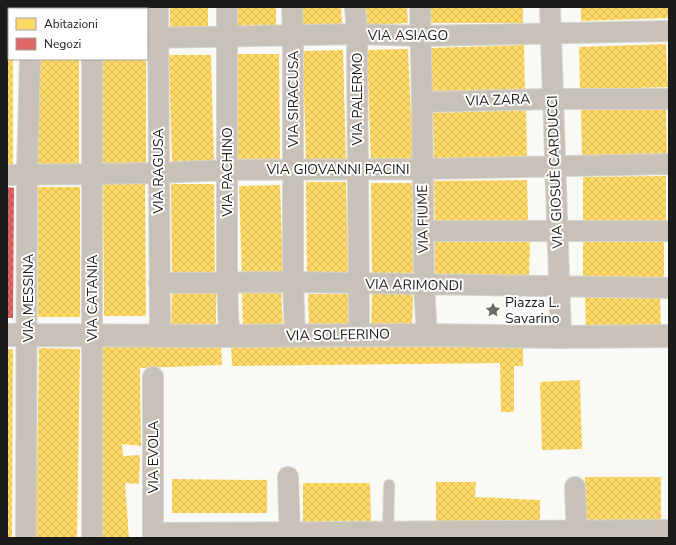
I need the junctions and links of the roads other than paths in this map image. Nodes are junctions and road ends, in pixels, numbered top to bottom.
1 (158, 7) edge
2 (227, 7) edge
3 (292, 7) edge
4 (356, 7) edge
5 (420, 7) edge
6 (550, 7) edge
7 (669, 31) edge
8 (551, 33) junction
9 (357, 34) junction
10 (293, 36) junction
11 (420, 36) junction
12 (227, 37) junction
13 (152, 38) edge
14 (30, 60) edge
15 (92, 60) edge
16 (669, 98) edge
17 (553, 99) junction
18 (422, 102) junction
19 (669, 164) edge
20 (555, 166) junction
21 (358, 168) junction
22 (293, 169) junction
23 (423, 169) junction
24 (227, 170) junction
25 (158, 173) junction
26 (27, 174) junction
27 (92, 174) junction
28 (7, 175) edge
29 (557, 230) junction
30 (424, 231) junction
31 (669, 231) edge
32 (227, 282) junction
33 (293, 282) junction
34 (159, 283) junction
35 (358, 284) junction
36 (424, 285) junction
37 (559, 286) junction
38 (669, 288) edge
39 (17, 335) edge
40 (359, 335) junction
41 (426, 335) junction
42 (92, 336) junction
43 (160, 336) junction
44 (229, 336) junction
45 (294, 336) junction
46 (669, 336) edge
47 (562, 337) junction
48 (153, 377) dead end
49 (288, 477) dead end
50 (389, 485) dead end
51 (575, 487) dead end
52 (669, 530) edge
53 (578, 534) edge
54 (289, 535) edge
55 (388, 535) edge
56 (153, 536) edge
57 (26, 538) edge
58 (92, 538) edge

1 - 13 street, VIA RAGUSA
2 - 12 street, VIA PACHINO
3 - 10 street, VIA SIRACUSA
4 - 9 street, VIA PALERMO
5 - 11 street, VIA FIUME
6 - 8 street, VIA GIOSUÈ CARDUCCI
7 - 8 street, VIA ASIAGO
8 - 11 street, VIA ASIAGO
8 - 17 street, VIA GIOSUÈ CARDUCCI
9 - 10 street, VIA ASIAGO
9 - 11 street, VIA ASIAGO
9 - 21 street, VIA PALERMO
10 - 12 street, VIA ASIAGO
10 - 22 street, VIA SIRACUSA
11 - 18 street, VIA FIUME
12 - 13 street, VIA ASIAGO
12 - 24 street, VIA PACHINO
13 - 25 street, VIA RAGUSA
14 - 26 street, VIA MESSINA
15 - 27 street, VIA CATANIA
16 - 17 street, VIA ZARA
17 - 18 street, VIA ZARA
17 - 20 street, VIA GIOSUÈ CARDUCCI
18 - 23 street, VIA FIUME
19 - 20 street, VIA GIOVANNI PACINI
20 - 23 street, VIA GIOVANNI PACINI
20 - 29 street, VIA GIOSUÈ CARDUCCI
21 - 22 street, VIA GIOVANNI PACINI
21 - 23 street, VIA GIOVANNI PACINI
21 - 35 street, VIA PALERMO
22 - 24 street, VIA GIOVANNI PACINI
22 - 33 street, VIA SIRACUSA
23 - 30 street, VIA FIUME
24 - 25 street, VIA GIOVANNI PACINI
24 - 32 street, VIA PACHINO
25 - 27 street, VIA GIOVANNI PACINI
25 - 34 street, VIA RAGUSA
26 - 27 street, VIA GIOVANNI PACINI
26 - 28 street, VIA GIOVANNI PACINI
26 - 39 street, VIA MESSINA
27 - 42 street, VIA CATANIA
29 - 30 street
29 - 31 street
29 - 37 street, VIA GIOSUÈ CARDUCCI
30 - 36 street, VIA FIUME
32 - 33 street, VIA ARIMONDI
32 - 34 street, VIA ARIMONDI
32 - 44 street, VIA PACHINO
33 - 35 street, VIA ARIMONDI
33 - 45 street, VIA SIRACUSA
34 - 43 street, VIA RAGUSA
35 - 36 street, VIA ARIMONDI
35 - 40 street, VIA PALERMO
36 - 37 street, VIA ARIMONDI
36 - 41 street, VIA FIUME
37 - 38 street, VIA ARIMONDI
37 - 47 street, VIA GIOSUÈ CARDUCCI
39 - 42 street, VIA SOLFERINO
39 - 57 street, VIA MESSINA
40 - 41 street, VIA SOLFERINO
40 - 45 street, VIA SOLFERINO
41 - 47 street, VIA SOLFERINO
42 - 43 street, VIA SOLFERINO
42 - 58 street, VIA CATANIA
43 - 44 street, VIA SOLFERINO
44 - 45 street, VIA SOLFERINO
46 - 47 street, VIA SOLFERINO
48 - 56 street, VIA EVOLA
49 - 54 street
50 - 55 lane
51 - 53 street
52 - 53 street
53 - 55 street
54 - 55 street
54 - 56 street

